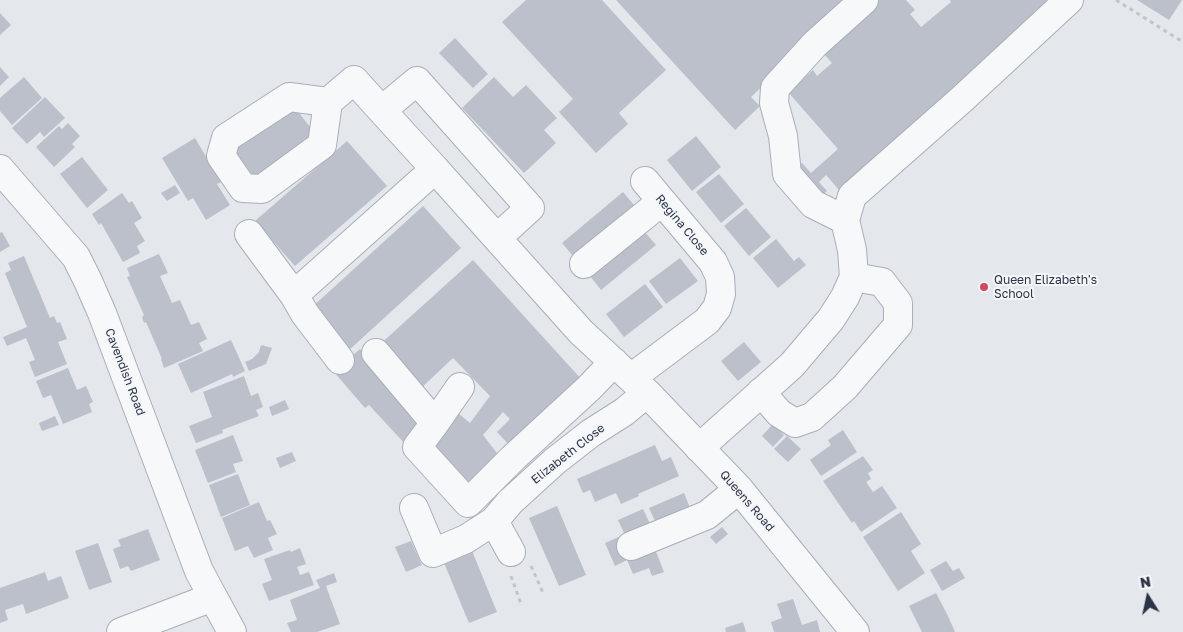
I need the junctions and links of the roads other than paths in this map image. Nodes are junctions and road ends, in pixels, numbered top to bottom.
1 (864, 0) edge
2 (1069, 0) edge
3 (328, 102) dead end
4 (382, 110) junction
5 (0, 169) edge
6 (435, 169) junction
7 (845, 220) junction
8 (249, 234) dead end
9 (497, 238) junction
10 (584, 264) dead end
11 (854, 277) junction
12 (294, 295) junction
13 (376, 353) dead end
14 (340, 360) dead end
15 (630, 378) junction
16 (460, 387) dead end
17 (761, 392) junction
18 (435, 423) junction
19 (699, 448) junction
20 (739, 490) junction
21 (414, 508) dead end
22 (494, 521) junction
23 (631, 546) dead end
24 (511, 552) dead end
25 (213, 597) junction
26 (121, 632) edge
27 (232, 632) edge
28 (855, 632) edge

1 - 7 street
2 - 7 street
3 - 4 street, Queens Road
4 - 6 street, Queens Road
4 - 9 street
5 - 25 street, Cavendish Road
6 - 9 street, Queens Road
6 - 12 street
7 - 11 street
8 - 12 street
9 - 15 street, Queens Road
10 - 15 street, Regina Close
11 - 17 street
11 - 17 street
12 - 14 street
13 - 18 street
15 - 18 street
15 - 19 street, Queens Road
15 - 22 street, Elizabeth Close
16 - 18 street
17 - 19 street
19 - 20 street, Queens Road
20 - 23 street
20 - 28 street, Queens Road
21 - 22 street, Elizabeth Close
22 - 24 street
25 - 26 street
25 - 27 street, Cavendish Road

